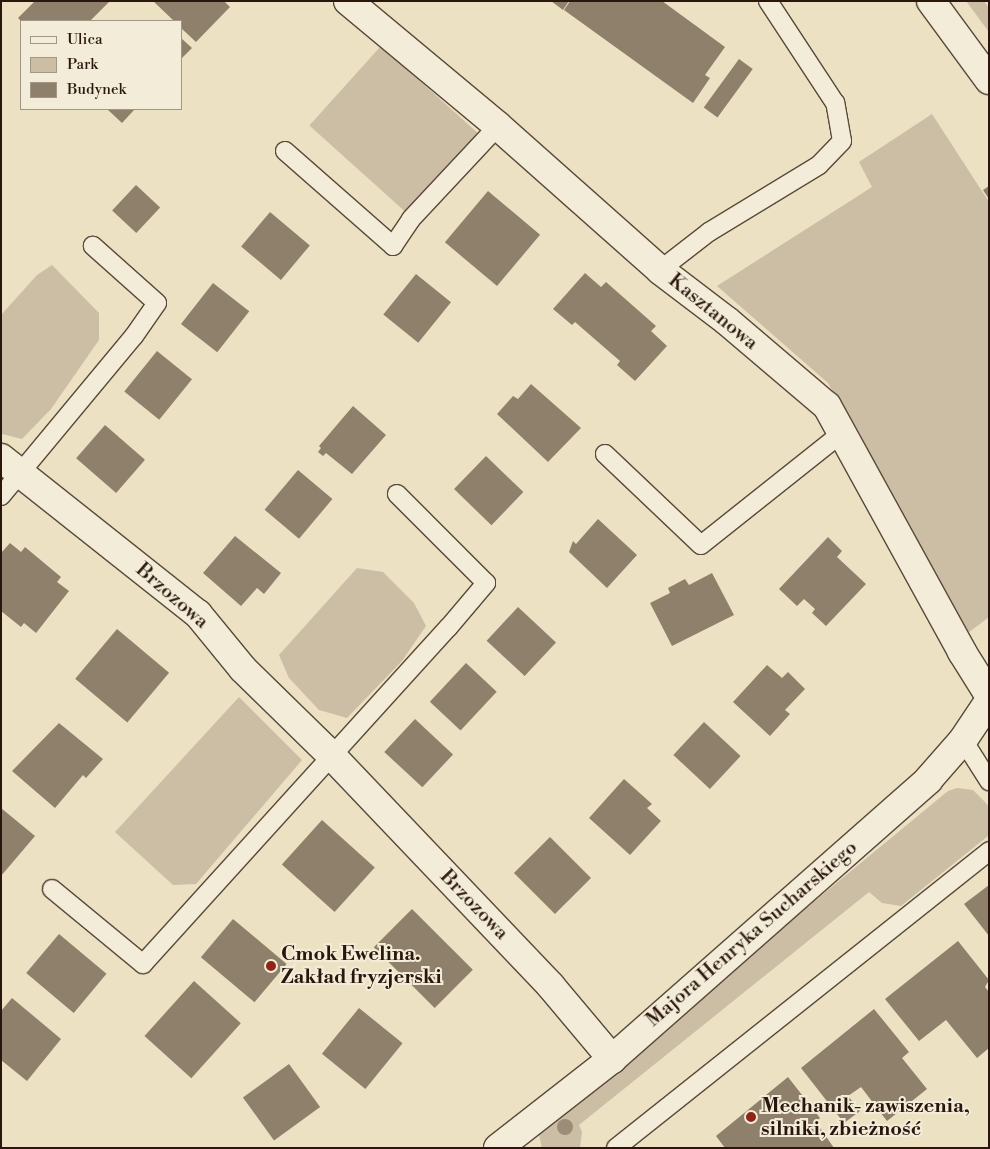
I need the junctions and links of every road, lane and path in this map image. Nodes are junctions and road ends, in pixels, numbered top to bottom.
1 (348, 1) edge
2 (768, 1) edge
3 (930, 1) edge
4 (989, 80) edge
5 (498, 126) junction
6 (285, 151) dead end
7 (93, 246) dead end
8 (660, 270) junction
9 (842, 433) junction
10 (605, 454) dead end
11 (11, 466) edge
12 (397, 494) dead end
13 (1, 496) edge
14 (989, 695) edge
15 (989, 701) edge
16 (963, 740) junction
17 (331, 755) junction
18 (989, 781) edge
19 (989, 851) edge
20 (52, 889) dead end
21 (612, 1059) junction
22 (506, 1145) edge
23 (616, 1148) edge

1 - 5 street, Kasztanowa
2 - 8 lane
3 - 4 street
5 - 6 lane
5 - 8 street, Kasztanowa
7 - 11 lane
8 - 9 street, Kasztanowa
9 - 10 lane
9 - 14 street, Kasztanowa
11 - 13 lane
11 - 17 street, Brzozowa
12 - 17 lane
15 - 16 street, Majora Henryka Sucharskiego
16 - 18 lane
16 - 21 street, Majora Henryka Sucharskiego
17 - 20 lane
17 - 21 street, Brzozowa
19 - 23 lane
21 - 22 street, Majora Henryka Sucharskiego

